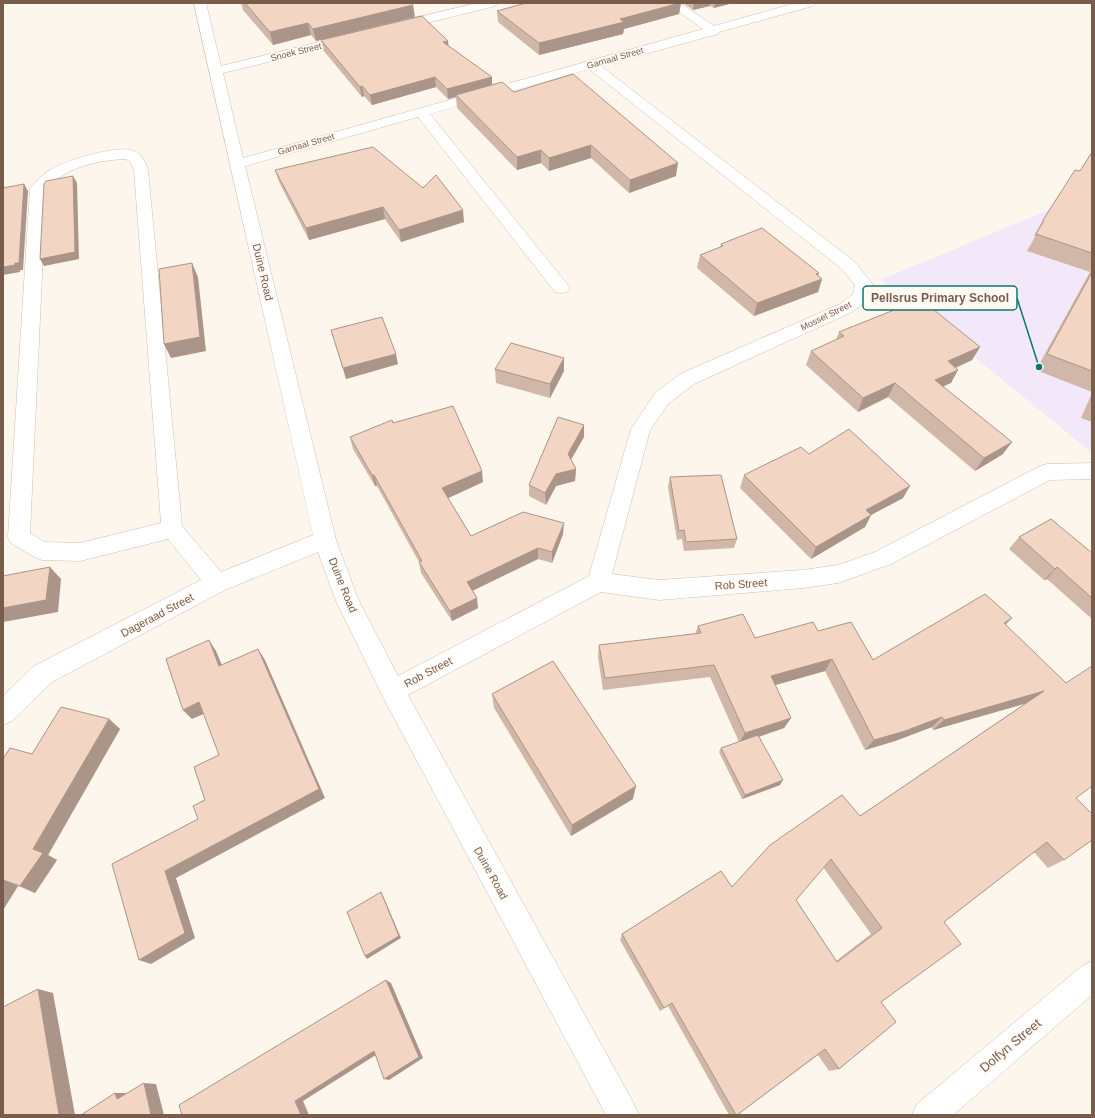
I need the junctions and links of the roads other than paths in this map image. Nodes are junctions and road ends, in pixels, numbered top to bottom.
1 (202, 3) edge
2 (492, 3) edge
3 (672, 3) edge
4 (809, 3) edge
5 (385, 30) edge
6 (714, 31) junction
7 (362, 35) edge
8 (592, 65) junction
9 (217, 71) junction
10 (422, 112) junction
11 (238, 164) junction
12 (561, 288) dead end
13 (1092, 471) edge
14 (172, 529) junction
15 (325, 540) junction
16 (599, 582) junction
17 (217, 583) junction
18 (392, 691) junction
19 (3, 713) edge
20 (1092, 976) edge
21 (623, 1115) edge
22 (928, 1115) edge

1 - 9 street, Duine Road
2 - 5 street
3 - 6 street
4 - 6 street, Garnaal Street
6 - 8 street, Garnaal Street
7 - 9 street, Snoek Street
8 - 10 street, Garnaal Street
8 - 16 street, Mossel Street
9 - 11 street, Duine Road
10 - 11 street, Garnaal Street
10 - 12 street
11 - 15 street, Duine Road
13 - 16 street, Rob Street
14 - 14 street
14 - 17 street
15 - 17 street, Dageraad Street
15 - 18 street, Duine Road
16 - 18 street, Rob Street
17 - 19 street, Dageraad Street
18 - 21 street, Duine Road
20 - 22 street, Dolfyn Street

